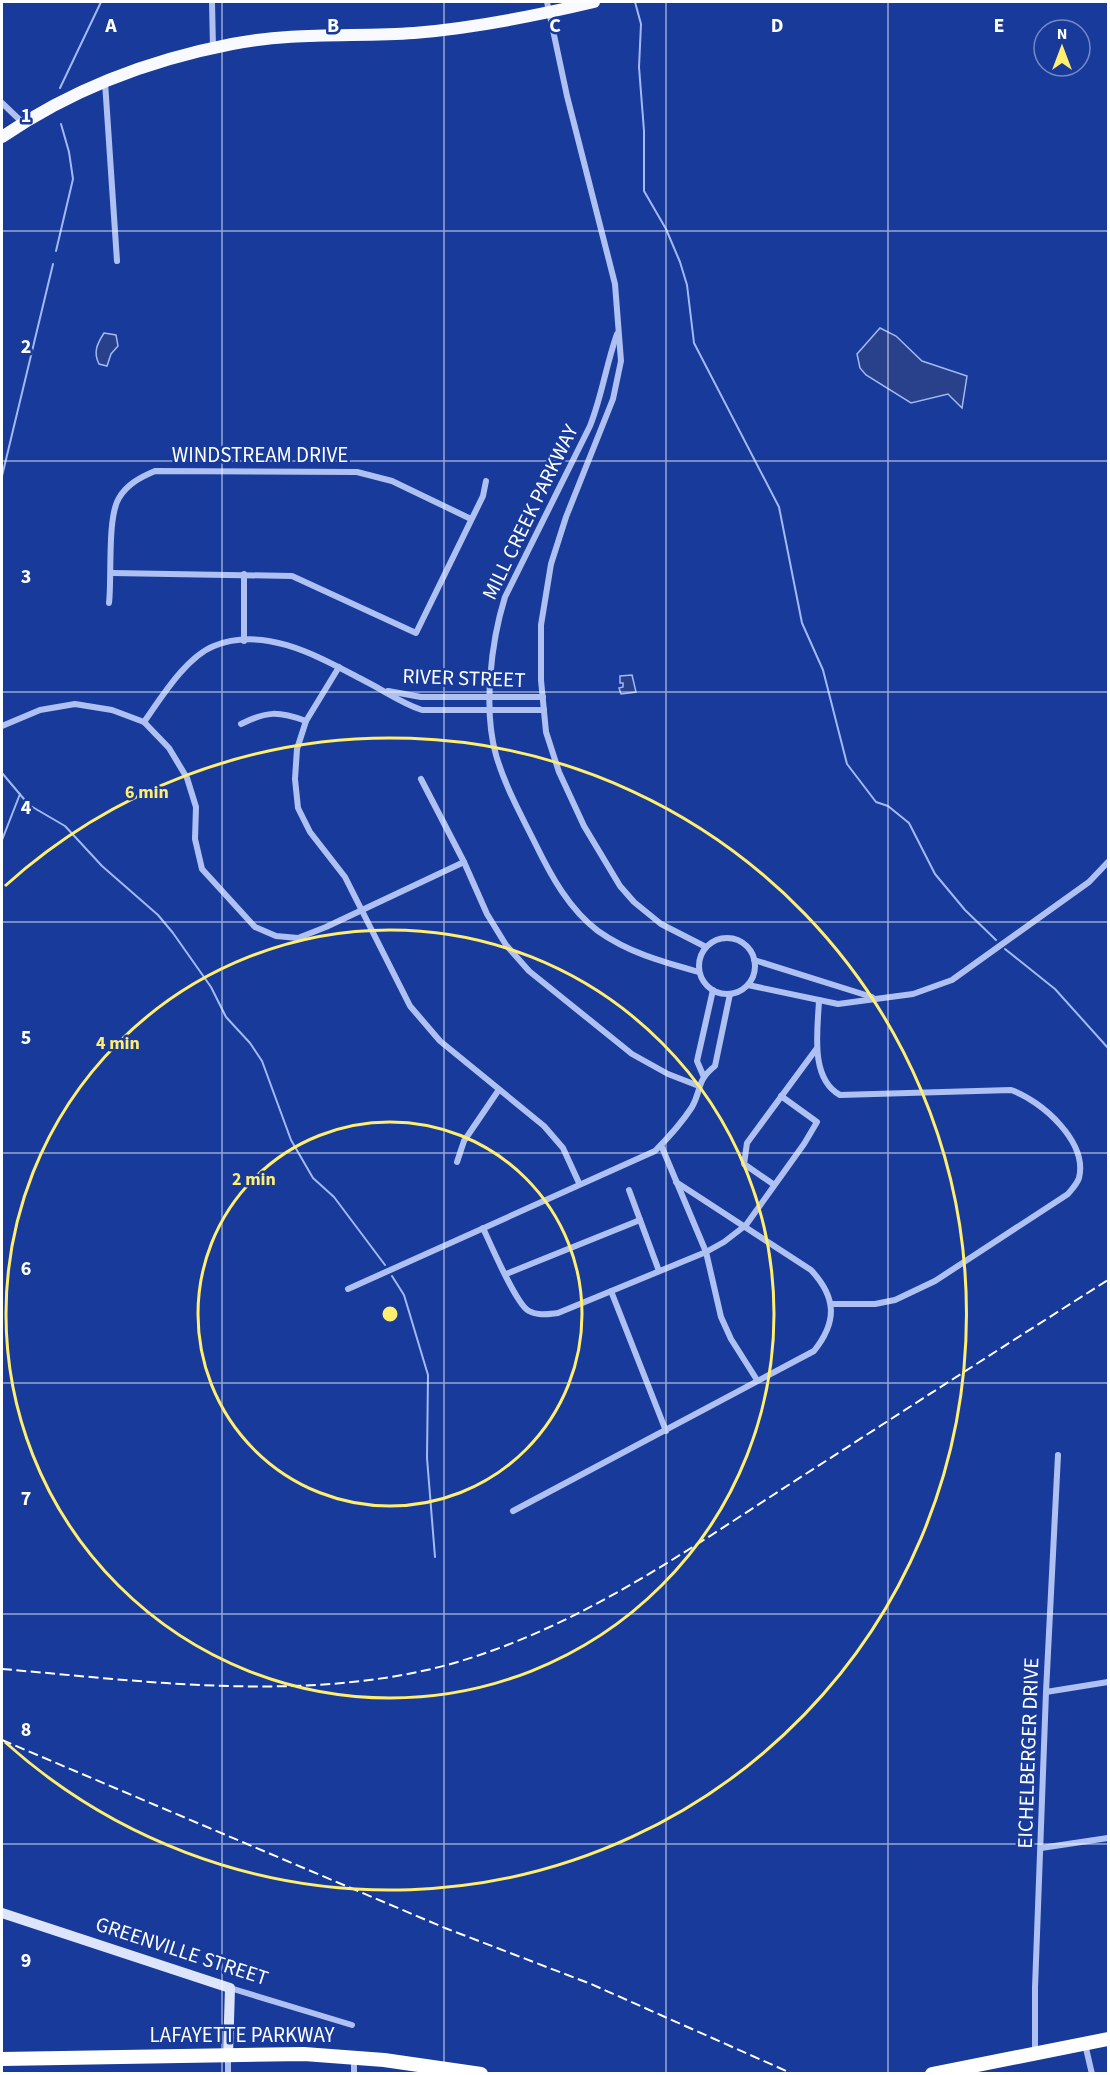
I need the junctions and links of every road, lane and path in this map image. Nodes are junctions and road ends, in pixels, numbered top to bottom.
1 (212, 2) edge
2 (594, 2) edge
3 (548, 7) edge
4 (213, 48) junction
5 (105, 80) junction
6 (2, 103) edge
7 (23, 123) junction
8 (2, 137) edge
9 (117, 261) dead end
10 (618, 331) junction
11 (486, 481) dead end
12 (471, 519) junction
13 (112, 573) junction
14 (244, 574) junction
15 (109, 603) dead end
16 (244, 641) junction
17 (339, 667) junction
18 (384, 691) junction
19 (543, 697) junction
20 (492, 699) junction
21 (544, 710) junction
22 (492, 711) junction
23 (306, 721) junction
24 (144, 722) junction
25 (241, 724) dead end
26 (2, 726) edge
27 (421, 779) dead end
28 (464, 862) junction
29 (1108, 862) edge
30 (361, 910) junction
31 (706, 947) junction
32 (754, 960) junction
33 (699, 972) junction
34 (748, 984) junction
35 (713, 990) junction
36 (730, 994) junction
37 (873, 998) junction
38 (819, 1000) junction
39 (817, 1048) junction
40 (703, 1075) junction
41 (699, 1086) junction
42 (498, 1091) junction
43 (781, 1096) junction
44 (661, 1145) junction
45 (457, 1162) dead end
46 (676, 1182) junction
47 (579, 1183) junction
48 (773, 1184) junction
49 (629, 1190) dead end
50 (640, 1220) junction
51 (746, 1225) junction
52 (483, 1228) junction
53 (706, 1252) junction
54 (659, 1271) junction
55 (506, 1274) junction
56 (348, 1289) dead end
57 (611, 1291) junction
58 (831, 1304) junction
59 (757, 1380) junction
60 (666, 1431) junction
61 (1058, 1455) dead end
62 (513, 1511) dead end
63 (1108, 1682) edge
64 (1046, 1692) junction
65 (1108, 1838) edge
66 (1041, 1848) junction
67 (2, 1913) edge
68 (230, 1988) junction
69 (352, 2025) dead end
70 (1108, 2039) edge
71 (1084, 2044) junction
72 (228, 2054) junction
73 (1035, 2054) junction
74 (354, 2057) junction
75 (2, 2059) edge
76 (228, 2073) edge
77 (354, 2073) edge
78 (481, 2073) edge
79 (932, 2073) edge
80 (1092, 2073) edge

1 - 4 street
2 - 3 main road
3 - 4 main road
3 - 10 street, MILL CREEK PARKWAY
4 - 5 main road
5 - 7 main road
5 - 9 street
6 - 7 street
7 - 8 main road
10 - 19 street, MILL CREEK PARKWAY
10 - 20 street, MILL CREEK PARKWAY
11 - 12 street
12 - 13 street, WINDSTREAM DRIVE
12 - 14 street
13 - 14 street
13 - 15 street, WINDSTREAM DRIVE
14 - 16 street
16 - 17 street, RIVER STREET
16 - 24 street, RIVER STREET
17 - 18 street, RIVER STREET
17 - 23 street
18 - 20 street, RIVER STREET
18 - 22 street, RIVER STREET
19 - 20 street, RIVER STREET
19 - 21 street, MILL CREEK PARKWAY
20 - 22 street, MILL CREEK PARKWAY
21 - 22 street, RIVER STREET
21 - 31 street, MILL CREEK PARKWAY
22 - 33 street, MILL CREEK PARKWAY
23 - 25 street
23 - 30 street
24 - 26 street
24 - 30 street
27 - 28 street
28 - 30 street
28 - 41 street
29 - 37 street
30 - 42 street
31 - 32 street
31 - 33 street
32 - 34 street
32 - 37 street
33 - 35 street
34 - 36 street
34 - 38 street
35 - 36 street
35 - 40 street
36 - 40 street
37 - 38 street
38 - 39 street
39 - 43 street
39 - 58 street
40 - 41 street
41 - 44 street
42 - 45 street
42 - 47 street
43 - 48 street
43 - 48 street
44 - 46 street
44 - 47 street
46 - 51 street
46 - 53 street
47 - 52 street
48 - 51 street
49 - 50 street
50 - 54 street
50 - 55 street
51 - 53 street
51 - 58 street
52 - 55 street
52 - 56 street
53 - 54 street
53 - 59 street
54 - 57 street
55 - 57 street
57 - 60 street
58 - 59 street
59 - 60 street
60 - 62 street
61 - 64 street, EICHELBERGER DRIVE
63 - 64 street
64 - 66 street, EICHELBERGER DRIVE
65 - 66 street
66 - 73 street, EICHELBERGER DRIVE
67 - 68 street, GREENVILLE STREET
68 - 69 street, GREENVILLE STREET
68 - 72 street
70 - 71 highway
71 - 73 highway
71 - 80 street
72 - 74 highway, LAFAYETTE PARKWAY
72 - 75 highway, LAFAYETTE PARKWAY
72 - 76 street
73 - 79 highway
74 - 77 street
74 - 78 highway, LAFAYETTE PARKWAY

